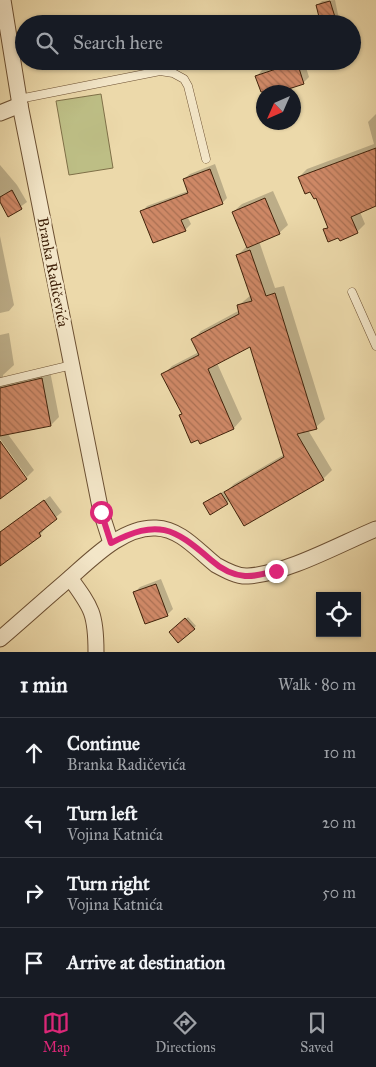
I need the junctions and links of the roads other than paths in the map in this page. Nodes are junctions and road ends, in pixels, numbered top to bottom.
1 (3, 0) edge
2 (19, 102) junction
3 (0, 113) edge
4 (206, 159) dead end
5 (352, 292) dead end
6 (376, 346) edge
7 (72, 365) junction
8 (0, 382) edge
9 (376, 529) edge
10 (111, 543) junction
11 (70, 578) junction
12 (1, 636) edge
13 (96, 652) edge

1 - 2 street, Branka Radičevića
2 - 3 street
2 - 4 lane
2 - 7 street, Branka Radičevića
5 - 6 lane
7 - 8 lane
7 - 10 street, Branka Radičevića
9 - 10 street
10 - 11 street
11 - 12 street
11 - 13 street

